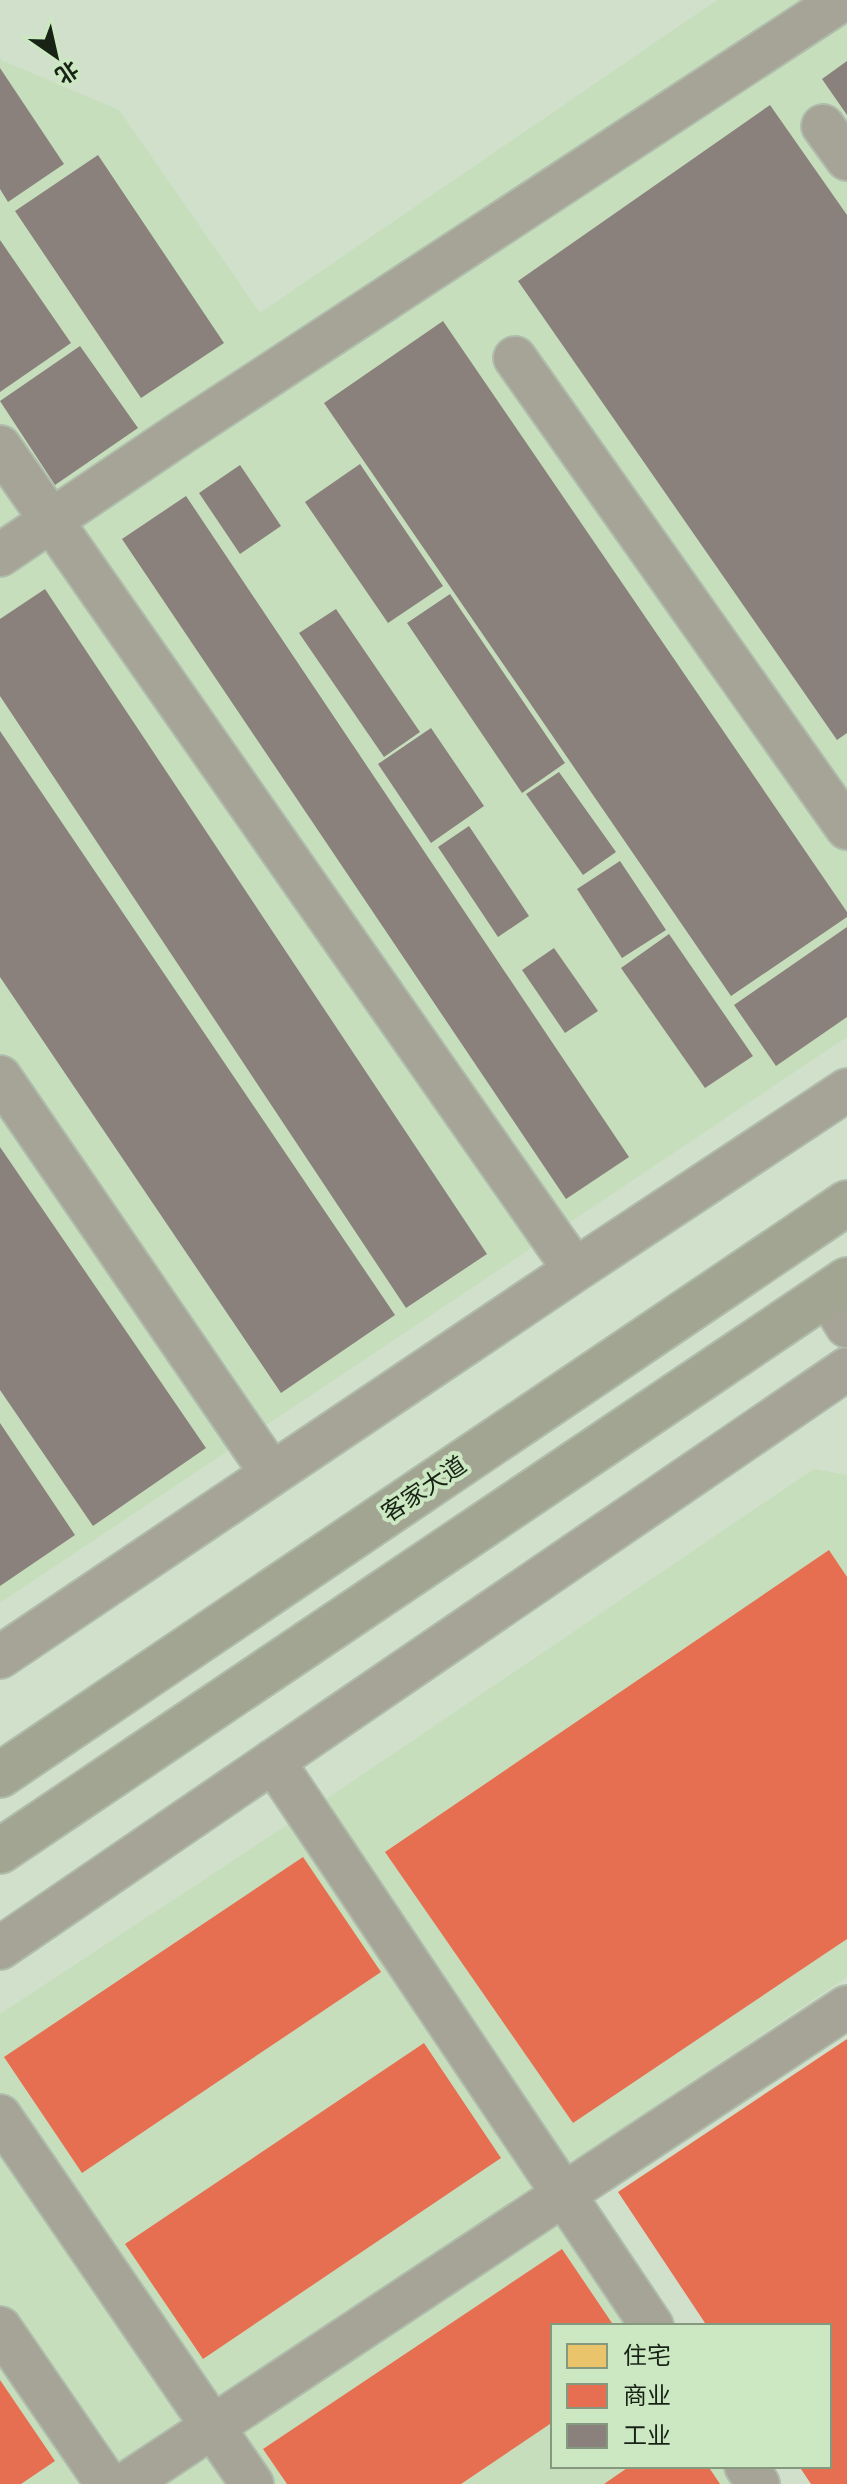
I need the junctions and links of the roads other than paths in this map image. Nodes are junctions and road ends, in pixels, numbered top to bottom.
1 (842, 0) edge
2 (823, 126) dead end
3 (847, 159) edge
4 (515, 358) dead end
5 (0, 447) edge
6 (53, 520) junction
7 (0, 555) edge
8 (840, 802) edge
9 (0, 1077) edge
10 (847, 1090) edge
11 (847, 1203) edge
12 (575, 1270) junction
13 (840, 1300) edge
14 (847, 1369) edge
15 (272, 1474) junction
16 (0, 1657) edge
17 (273, 1761) junction
18 (0, 1775) edge
19 (0, 1851) edge
20 (0, 1948) edge
21 (847, 2007) edge
22 (0, 2116) edge
23 (564, 2194) junction
24 (651, 2324) edge
25 (0, 2328) edge
26 (213, 2427) junction
27 (107, 2484) edge
28 (126, 2484) edge
29 (252, 2484) edge

1 - 6 street
2 - 3 street
4 - 8 street
5 - 6 street
6 - 7 street
6 - 12 street
9 - 15 street
10 - 12 street
11 - 18 main road, 客家大道
12 - 15 street
13 - 19 main road
14 - 17 street
15 - 16 street
17 - 20 street
17 - 23 street
21 - 23 street
22 - 26 street
23 - 24 street
23 - 26 street
25 - 27 street
26 - 28 street
26 - 29 street

